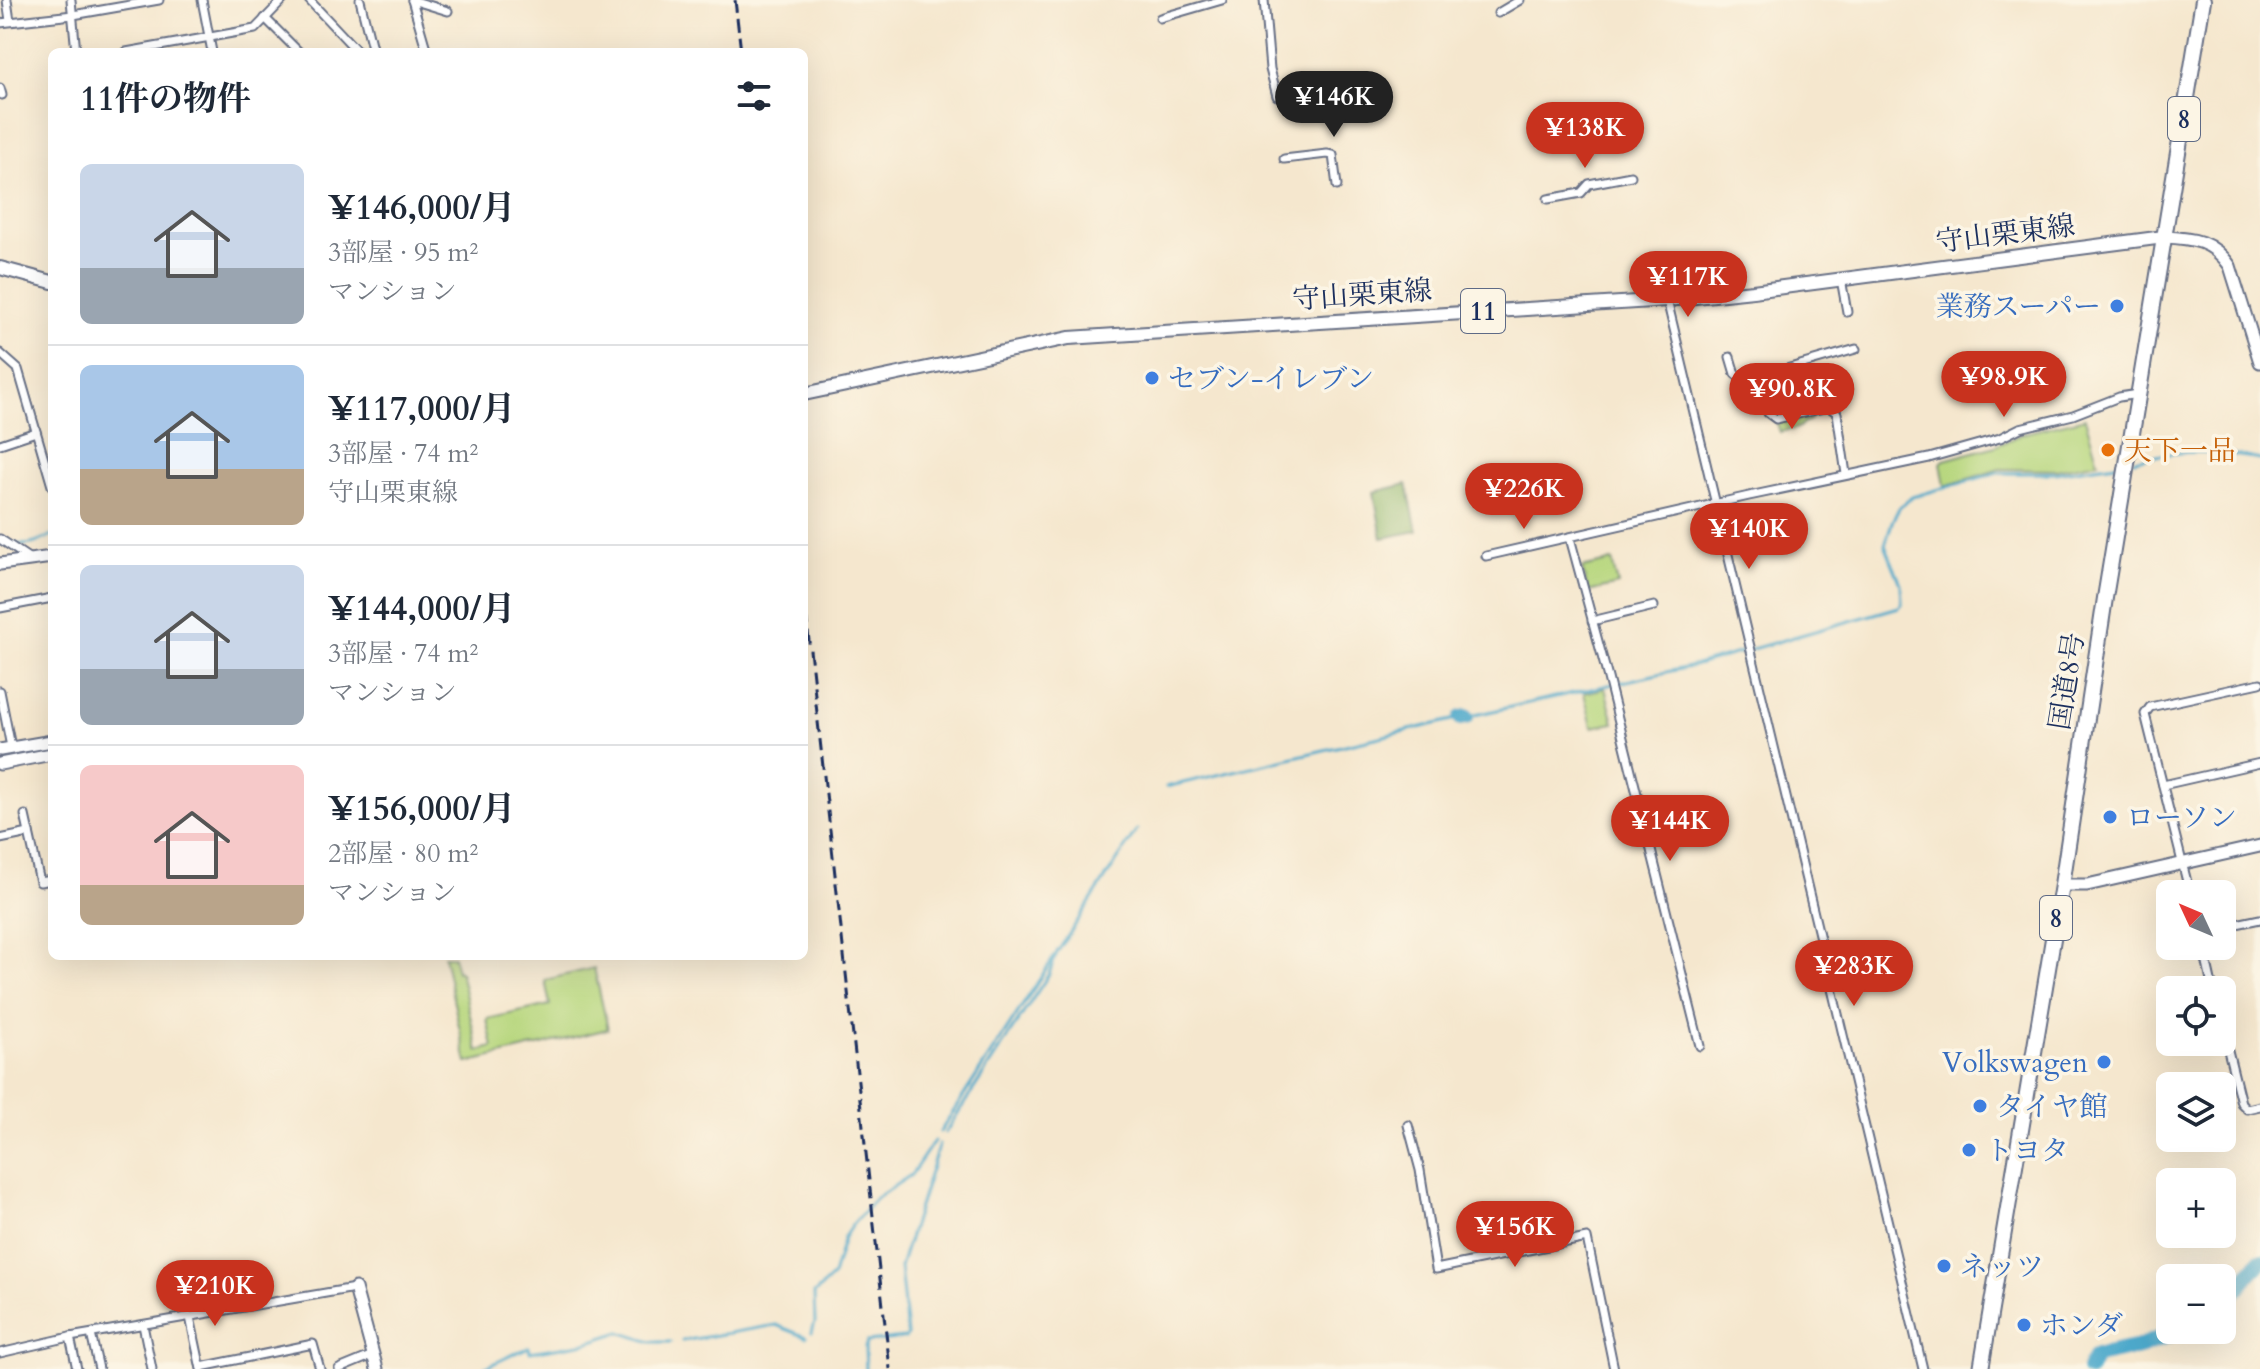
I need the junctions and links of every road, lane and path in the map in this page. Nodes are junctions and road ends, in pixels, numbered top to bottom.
1 (7, 0) edge
2 (71, 0) edge
3 (159, 0) edge
4 (202, 0) edge
5 (283, 0) edge
6 (309, 0) edge
7 (360, 0) edge
8 (412, 0) edge
9 (1222, 0) edge
10 (1264, 0) edge
11 (1520, 0) edge
12 (2203, 0) edge
13 (448, 11) dead end
14 (1498, 13) dead end
15 (73, 15) junction
16 (265, 18) junction
17 (1160, 18) dead end
18 (10, 21) junction
19 (0, 23) edge
20 (208, 37) junction
21 (76, 48) edge
22 (148, 48) edge
23 (211, 48) edge
24 (295, 48) edge
25 (354, 48) edge
26 (372, 48) edge
27 (426, 48) edge
28 (1277, 96) dead end
29 (1284, 159) dead end
30 (1631, 176) dead end
31 (1337, 186) dead end
32 (1548, 199) dead end
33 (2164, 237) junction
34 (0, 268) edge
35 (1841, 279) junction
36 (48, 281) edge
37 (1667, 300) junction
38 (1847, 312) dead end
39 (1856, 349) dead end
40 (0, 353) edge
41 (1730, 357) dead end
42 (2260, 362) edge
43 (1758, 377) junction
44 (808, 393) edge
45 (2140, 393) junction
46 (36, 432) junction
47 (0, 444) edge
48 (48, 472) edge
49 (1846, 474) junction
50 (1716, 503) junction
51 (1570, 538) junction
52 (0, 539) edge
53 (1486, 556) dead end
54 (48, 558) edge
55 (32, 560) junction
56 (0, 564) edge
57 (48, 599) edge
58 (1654, 606) dead end
59 (0, 608) edge
60 (1592, 621) junction
61 (2260, 683) edge
62 (0, 691) edge
63 (48, 742) edge
64 (6, 748) edge
65 (48, 755) edge
66 (2260, 763) edge
67 (0, 764) edge
68 (2163, 785) junction
69 (25, 815) dead end
70 (29, 833) junction
71 (0, 839) edge
72 (2260, 846) edge
73 (2182, 863) junction
74 (2186, 880) edge
75 (48, 881) edge
76 (2062, 885) junction
77 (2260, 919) edge
78 (2236, 924) edge
79 (1700, 1046) dead end
80 (2229, 1056) edge
81 (2260, 1106) edge
82 (1408, 1125) dead end
83 (355, 1288) joint
84 (190, 1317) junction
85 (143, 1325) junction
86 (91, 1334) junction
87 (70, 1337) junction
88 (0, 1353) edge
89 (373, 1355) junction
90 (201, 1368) edge
91 (77, 1369) edge
92 (99, 1369) edge
93 (152, 1369) edge
94 (320, 1369) edge
95 (339, 1369) edge
96 (377, 1369) edge
97 (1614, 1369) edge
98 (1923, 1369) edge
99 (1981, 1369) edge

1 - 18 street
2 - 15 street
3 - 15 street
4 - 20 street
5 - 16 street
6 - 25 street
7 - 26 street
8 - 13 street
8 - 27 street
9 - 17 street
10 - 28 street
11 - 14 street
12 - 33 highway, 国道8号 / 8
15 - 18 street
15 - 21 street
16 - 20 street
16 - 24 street
18 - 19 street
20 - 22 street
20 - 23 street
29 - 31 street
30 - 32 street
33 - 35 main road, 守山栗東線 / 11
33 - 42 street
33 - 45 highway, 国道8号 / 8
34 - 36 main road
35 - 37 main road, 守山栗東線 / 11
35 - 38 street
37 - 44 main road, 守山栗東線 / 11
37 - 50 street
39 - 43 street
40 - 46 street
41 - 43 street
43 - 49 street
45 - 49 street
45 - 76 highway, 国道8号 / 8
46 - 47 street
46 - 48 street
49 - 50 street
50 - 51 street
50 - 98 street
51 - 53 street
51 - 60 street
52 - 55 street
54 - 55 street
55 - 56 street
57 - 59 street
58 - 60 street
60 - 79 street
61 - 68 street
62 - 64 street
63 - 64 street
65 - 67 street
66 - 68 street
68 - 73 street
69 - 70 street
70 - 71 street
70 - 75 street
72 - 73 street
73 - 74 street
73 - 76 street
76 - 99 highway, 国道8号 / 8
77 - 78 street
80 - 81 street
82 - 97 street
83 - 84 street
83 - 89 street
84 - 85 street
84 - 90 street
85 - 86 street
85 - 93 street
86 - 87 street
86 - 92 street
87 - 88 street
87 - 91 street
89 - 95 street
89 - 96 street
90 - 94 street

